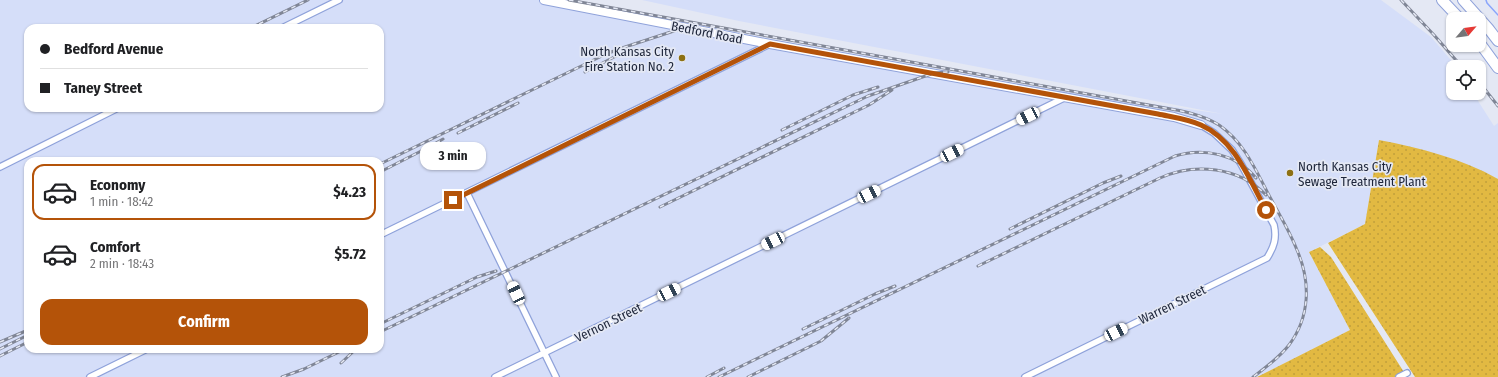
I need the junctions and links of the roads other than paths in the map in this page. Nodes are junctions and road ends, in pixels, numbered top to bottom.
1 (339, 0) edge
2 (544, 0) edge
3 (1442, 0) edge
4 (1463, 0) edge
5 (1453, 12) edge
6 (290, 24) edge
7 (1498, 41) edge
8 (770, 44) junction
9 (1486, 52) edge
10 (1498, 68) edge
11 (1066, 97) junction
12 (110, 112) edge
13 (1201, 125) joint
14 (0, 167) edge
15 (467, 193) junction
16 (384, 233) edge
17 (139, 353) edge
18 (544, 353) junction
19 (1407, 373) dead end
20 (90, 377) edge
21 (495, 377) edge
22 (556, 377) edge
23 (1025, 377) edge
24 (1399, 377) edge

1 - 6 street
2 - 8 street, Bedford Road
3 - 5 highway
4 - 7 highway
8 - 11 street, Bedford Road
8 - 15 street
9 - 10 highway
11 - 13 street, Bedford Road
11 - 18 street, Vernon Street
12 - 14 street
13 - 23 street, Warren Street
15 - 16 street
15 - 18 street
17 - 20 street
18 - 21 street, Vernon Street
18 - 22 street
19 - 24 street

